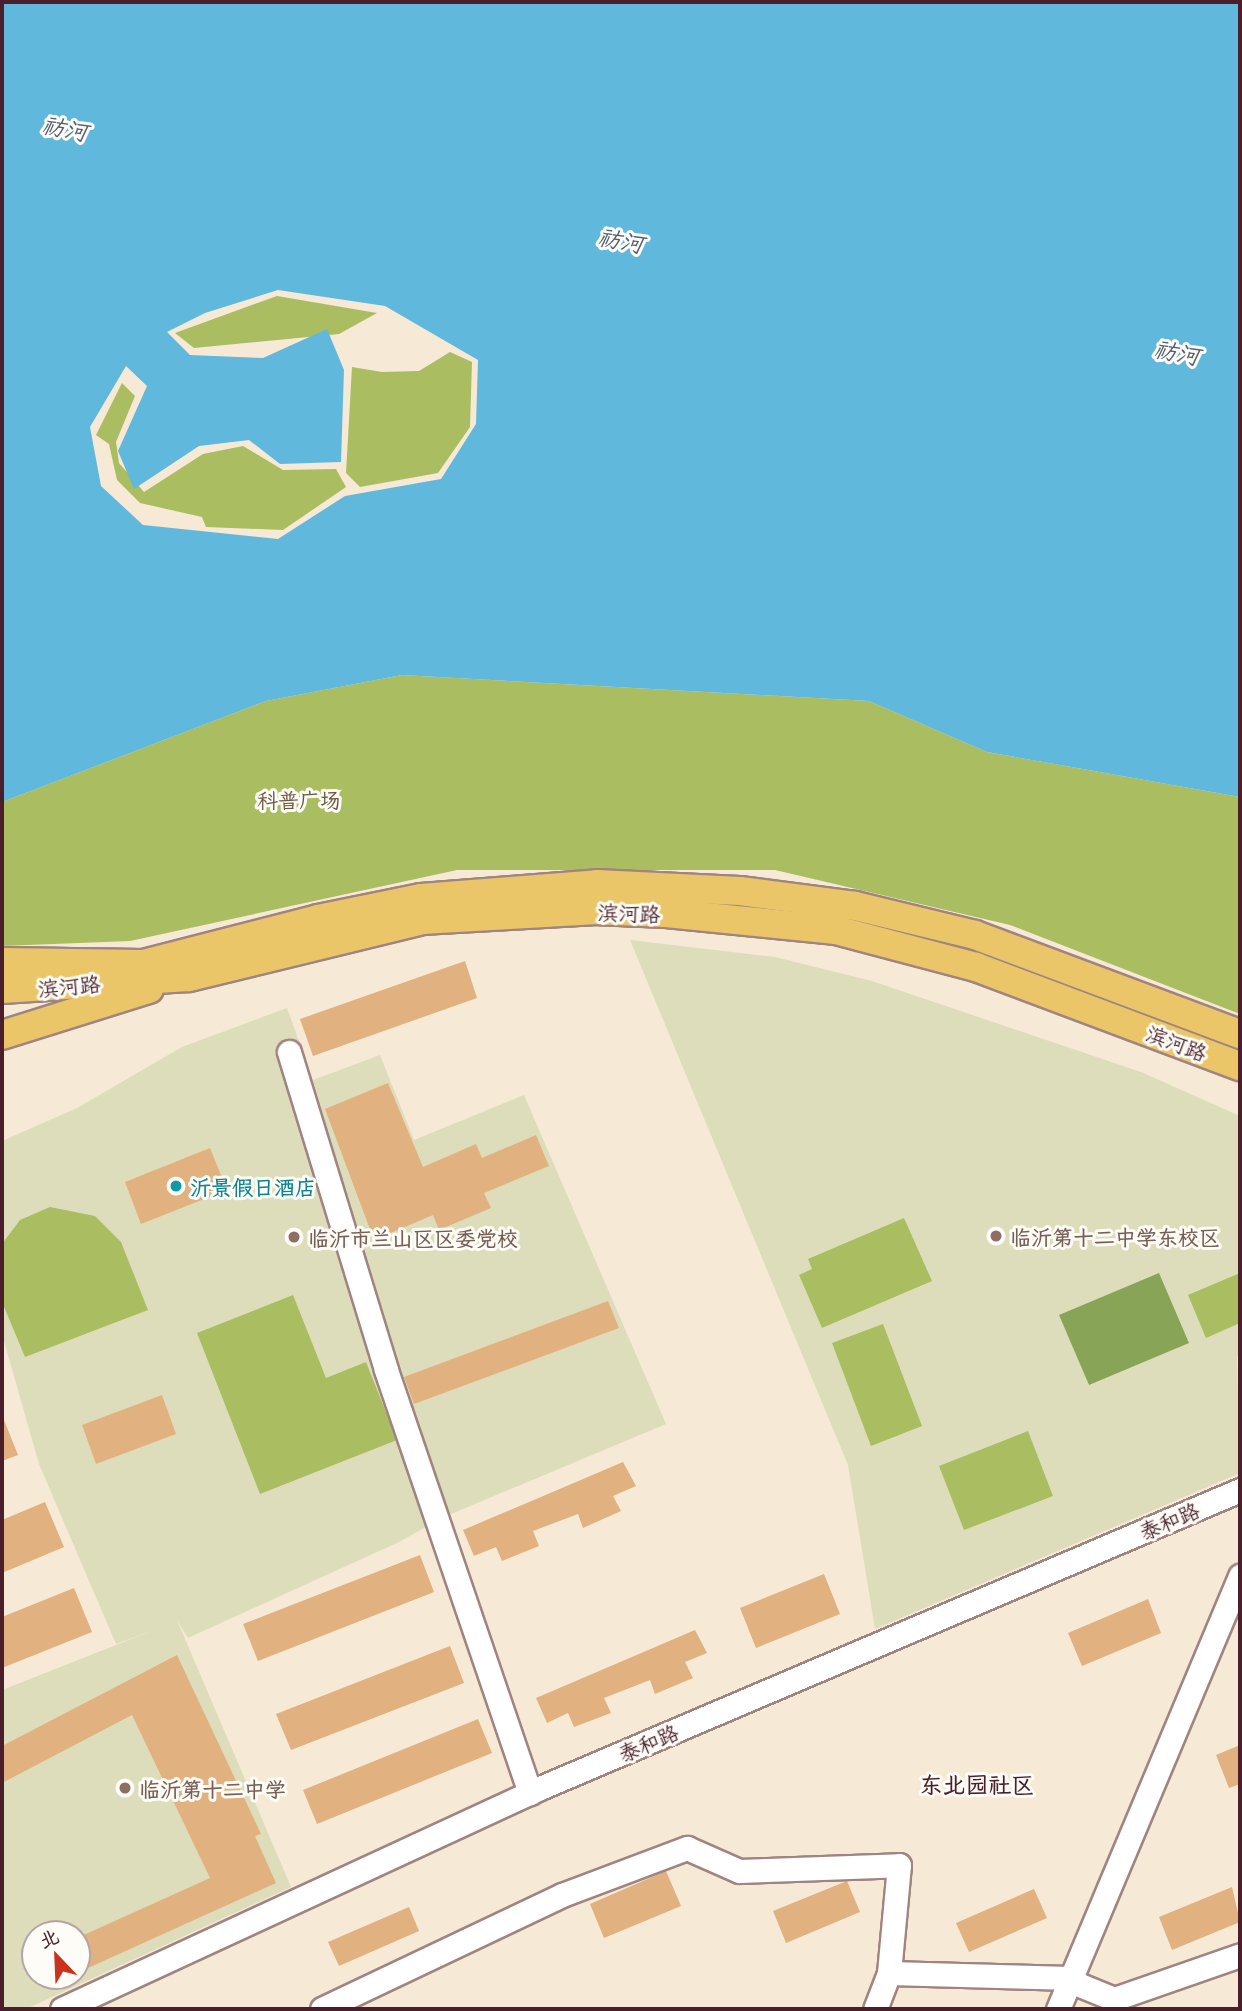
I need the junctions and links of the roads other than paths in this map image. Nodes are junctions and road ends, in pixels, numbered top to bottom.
1 (2, 962) edge
2 (189, 977) junction
3 (2, 989) edge
4 (1240, 1034) edge
5 (2, 1035) edge
6 (289, 1052) dead end
7 (1240, 1066) edge
8 (1240, 1490) edge
9 (1240, 1576) edge
10 (530, 1793) junction
11 (1240, 1955) edge
12 (888, 1973) junction
13 (1071, 1980) junction
14 (62, 2009) edge
15 (322, 2009) edge
16 (875, 2009) edge
17 (1058, 2009) edge

1 - 4 main road, 滨河路
2 - 3 main road, 滨河路
2 - 5 main road
2 - 7 main road, 滨河路
6 - 10 street
8 - 10 street, 泰和路
9 - 13 street
10 - 14 street, 泰和路
11 - 13 street
12 - 13 street
12 - 15 street
12 - 16 street
13 - 17 street

